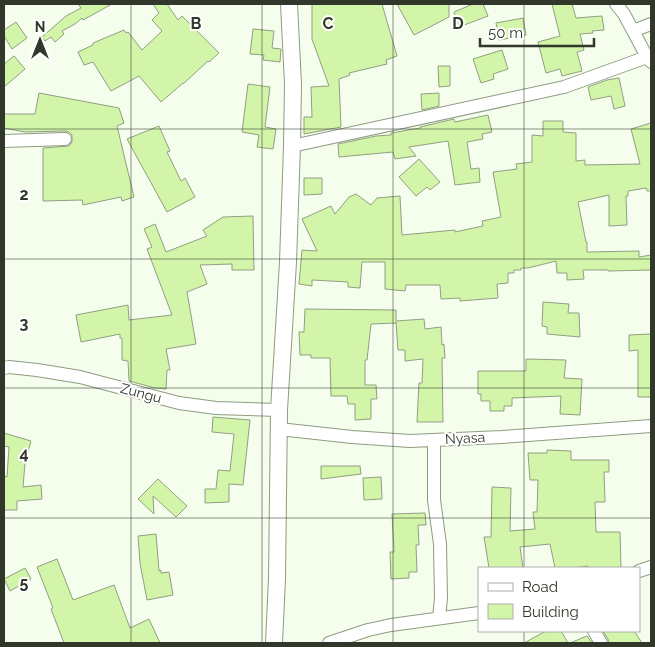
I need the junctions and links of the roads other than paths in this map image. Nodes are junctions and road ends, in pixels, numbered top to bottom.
1 (289, 4) edge
2 (616, 4) edge
3 (651, 24) edge
4 (633, 31) junction
5 (649, 60) edge
6 (65, 139) dead end
7 (4, 141) edge
8 (292, 146) junction
9 (4, 368) edge
10 (279, 410) junction
11 (651, 426) edge
12 (280, 429) junction
13 (434, 440) junction
14 (478, 613) edge
15 (439, 618) junction
16 (595, 632) edge
17 (274, 643) edge
18 (329, 643) edge
19 (601, 643) edge

1 - 8 street
2 - 4 street
3 - 4 street
4 - 5 street
5 - 8 street
6 - 7 street
8 - 10 street
9 - 10 street, Zungu
10 - 12 street
11 - 13 street, Nyasa
12 - 13 street, Nyasa
12 - 17 street
13 - 15 street
14 - 15 street
15 - 18 street
16 - 19 street

